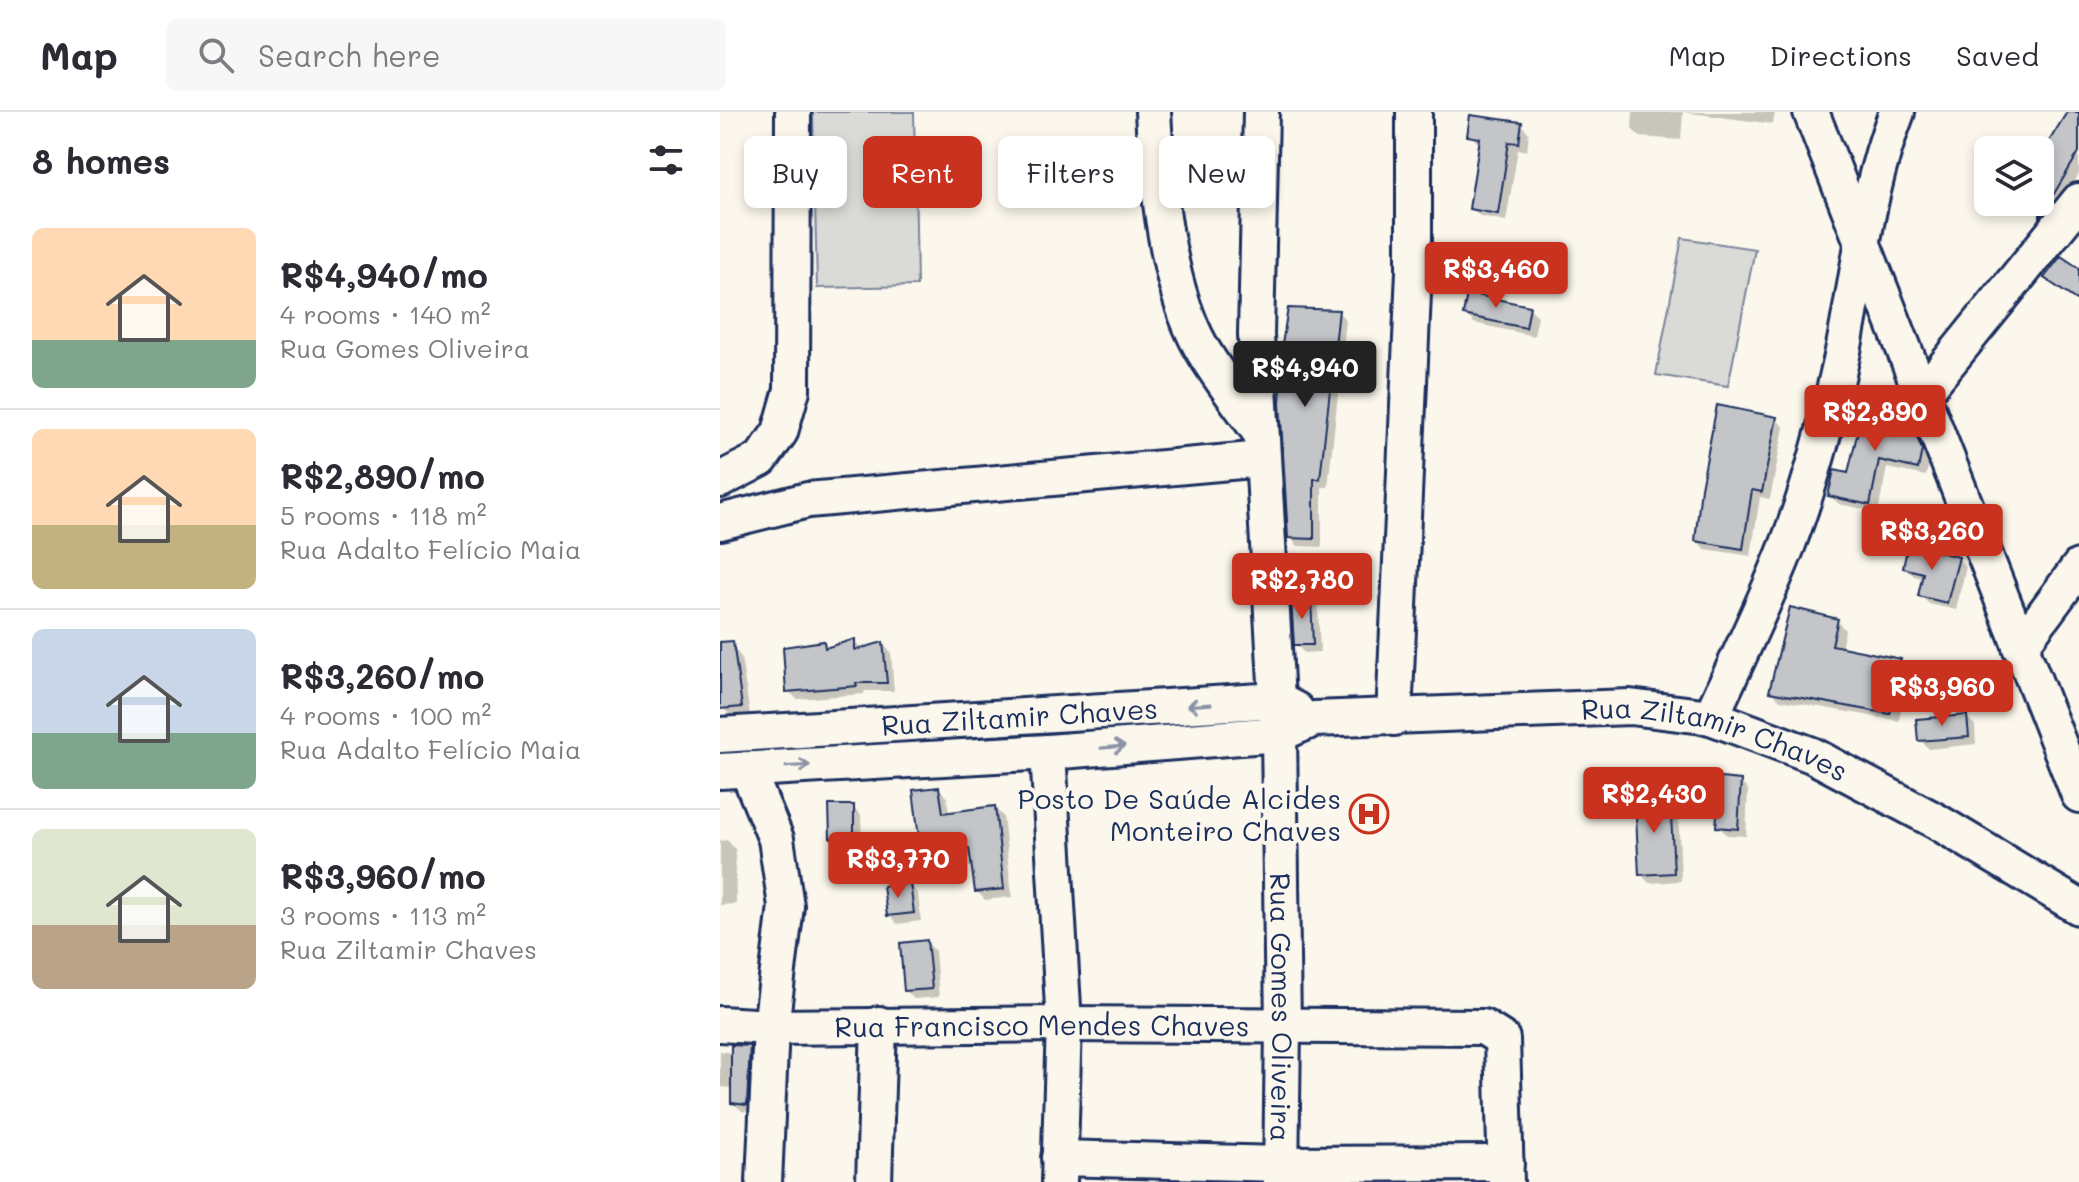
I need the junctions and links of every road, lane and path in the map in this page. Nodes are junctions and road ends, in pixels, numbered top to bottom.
1 (793, 112) edge
2 (1153, 112) edge
3 (1261, 112) edge
4 (1414, 112) edge
5 (1811, 112) edge
6 (1897, 112) edge
7 (2079, 201) edge
8 (1862, 240) junction
9 (1922, 395) junction
10 (1262, 447) junction
11 (720, 480) edge
12 (720, 522) edge
13 (2079, 567) edge
14 (2020, 647) junction
15 (1277, 700) junction
16 (1711, 717) junction
17 (1394, 718) junction
18 (1314, 719) junction
19 (1279, 734) junction
20 (720, 735) edge
21 (1048, 752) junction
22 (734, 770) edge
23 (2079, 795) edge
24 (2079, 907) edge
25 (720, 1024) edge
26 (879, 1024) junction
27 (1064, 1024) junction
28 (771, 1027) junction
29 (1283, 1027) junction
30 (1059, 1170) edge
31 (1281, 1173) edge
32 (1506, 1173) edge
33 (764, 1182) edge
34 (874, 1182) edge

1 - 11 street
2 - 10 street
3 - 10 street, Rua Gomes Oliveira
4 - 17 street
5 - 8 street
6 - 8 street
7 - 9 street
8 - 9 street
8 - 16 street
9 - 14 street
10 - 12 street
10 - 15 street, Rua Gomes Oliveira
13 - 14 street
14 - 23 street
15 - 18 street, Rua Ziltamir Chaves
15 - 19 street, Rua Gomes Oliveira
15 -> 20 street, Rua Ziltamir Chaves
16 - 17 street, Rua Ziltamir Chaves
16 - 24 street, Rua Ziltamir Chaves
17 - 18 street, Rua Ziltamir Chaves
18 - 19 street, Rua Ziltamir Chaves
21 -> 19 street, Rua Ziltamir Chaves
19 - 29 street, Rua Gomes Oliveira
22 -> 21 street, Rua Ziltamir Chaves
21 - 27 street
22 - 28 street
25 - 28 street, Rua Francisco Mendes Chaves
26 - 27 street, Rua Francisco Mendes Chaves
26 - 28 street, Rua Francisco Mendes Chaves
26 - 34 street
27 - 29 street, Rua Francisco Mendes Chaves
27 - 30 street
28 - 33 street
29 - 31 street, Rua Gomes Oliveira
29 - 32 street, Rua Francisco Mendes Chaves
30 - 31 street
31 - 32 street

